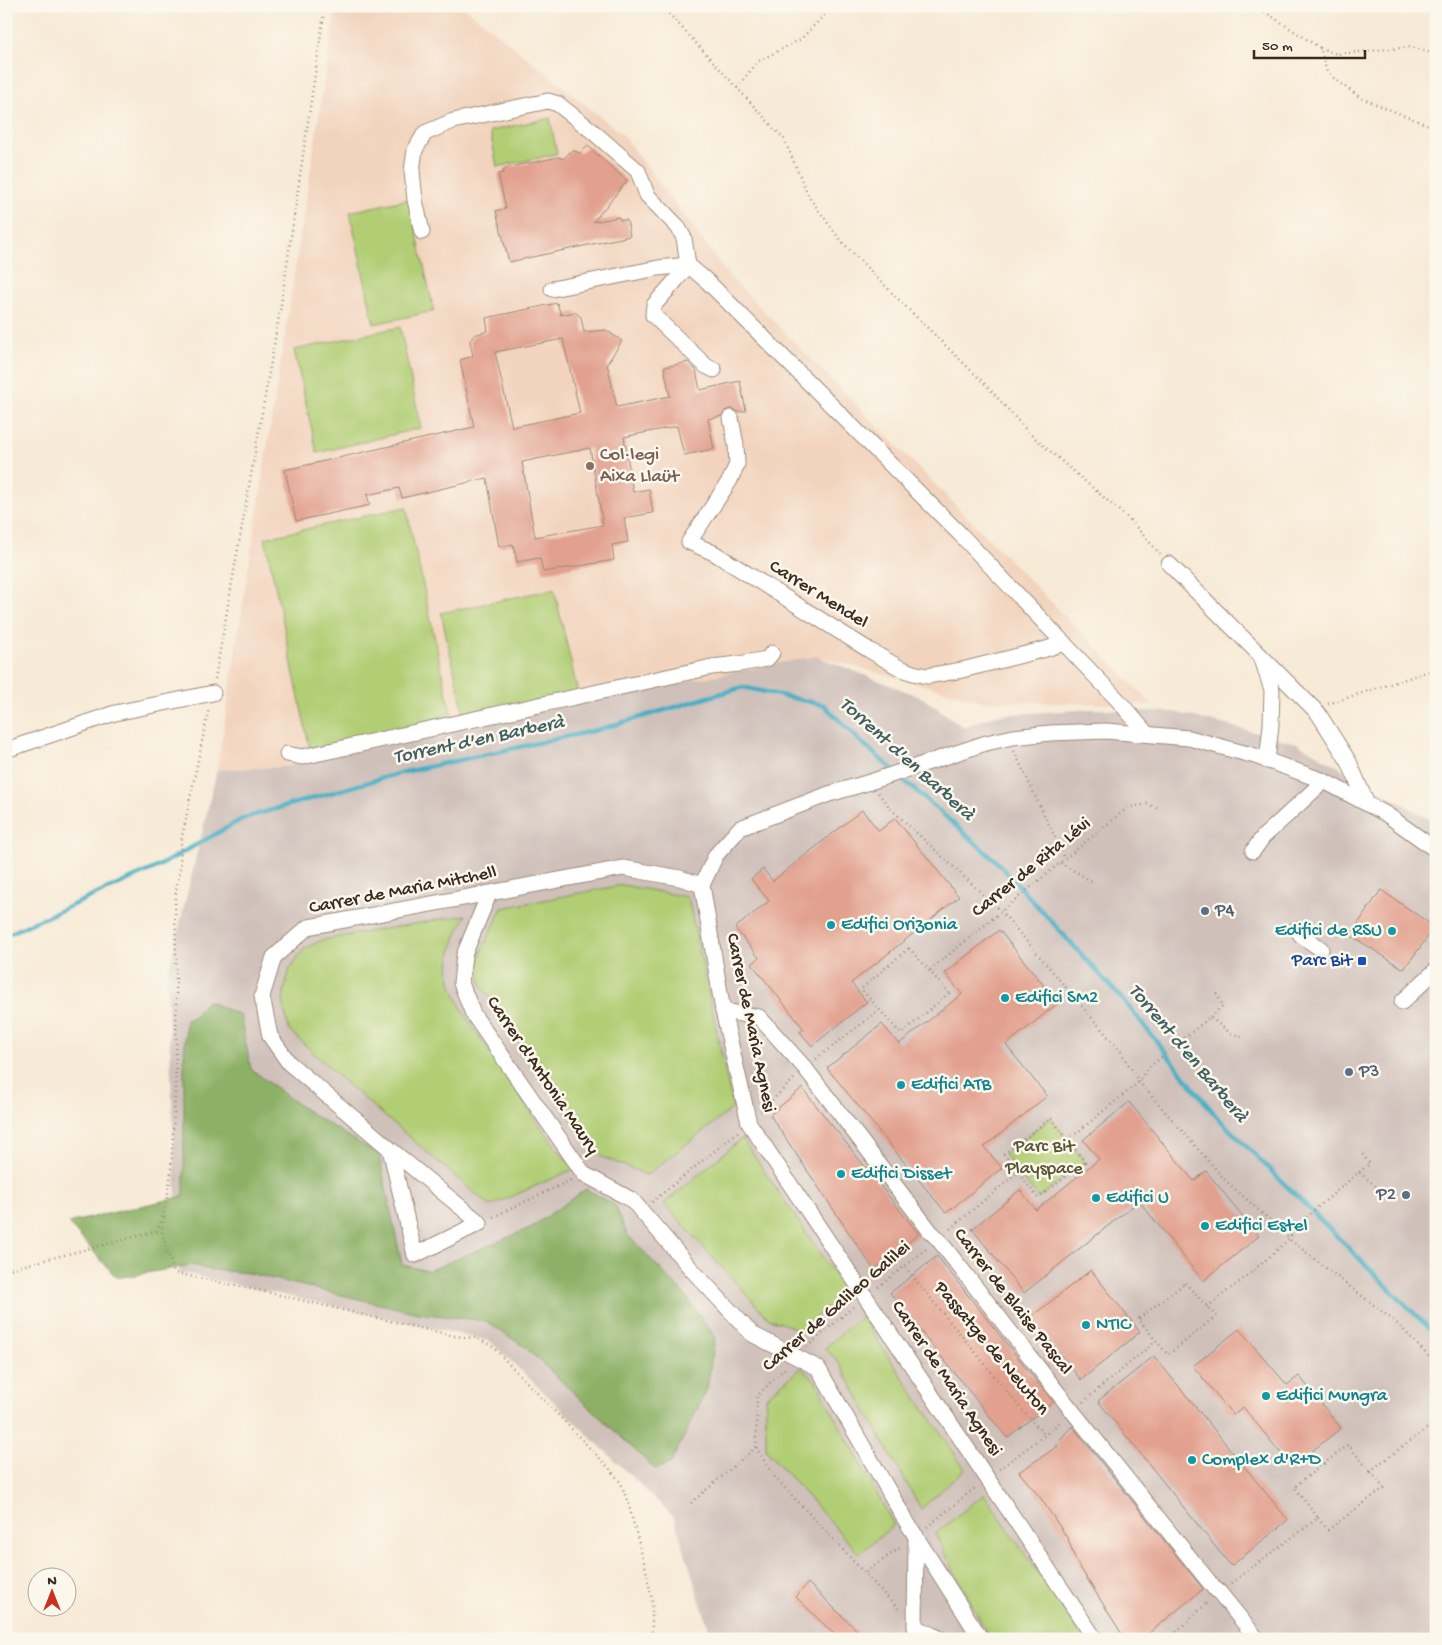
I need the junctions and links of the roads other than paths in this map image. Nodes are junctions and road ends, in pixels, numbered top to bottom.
1 (422, 232) dead end
2 (688, 264) junction
3 (552, 289) dead end
4 (714, 370) dead end
5 (731, 418) dead end
6 (1169, 564) road end
7 (1064, 643) junction
8 (772, 653) dead end
9 (1261, 656) junction
10 (213, 692) road end
11 (1148, 734) junction
12 (6, 750) edge
13 (287, 754) dead end
14 (1267, 761) junction
15 (1324, 781) junction
16 (1368, 804) junction
17 (1436, 850) edge
18 (1253, 851) dead end
19 (702, 885) junction
20 (489, 894) junction
21 (1296, 930) dead end
22 (1320, 949) dead end
23 (1436, 970) edge
24 (1402, 1002) dead end
25 (723, 1010) junction
26 (390, 1149) junction
27 (916, 1536) junction
28 (941, 1639) edge
29 (981, 1639) edge
30 (1096, 1639) edge
31 (1257, 1639) edge

1 - 2 street
2 - 3 street
2 - 4 street
2 - 7 street
5 - 7 street, Carrer Mendel
6 - 9 street
7 - 11 street
8 - 13 street
9 - 14 street
9 - 16 street
10 - 12 street
11 - 14 street
11 - 19 street
14 - 15 street
15 - 16 street
15 - 18 street
16 - 17 street
19 - 20 street, Carrer de Maria Mitchell
19 - 25 street, Carrer de Maria Agnesi
20 - 26 street, Carrer de Maria Mitchell
20 - 27 street, Carrer d'Antonia Maury
21 - 22 street
23 - 24 street
25 - 30 street, Carrer de Maria Agnesi
25 - 31 street, Carrer de Blaise Pascal
26 - 26 street, Carrer de Maria Mitchell
27 - 28 street
27 - 29 street, Carrer d'Antonia Maury

